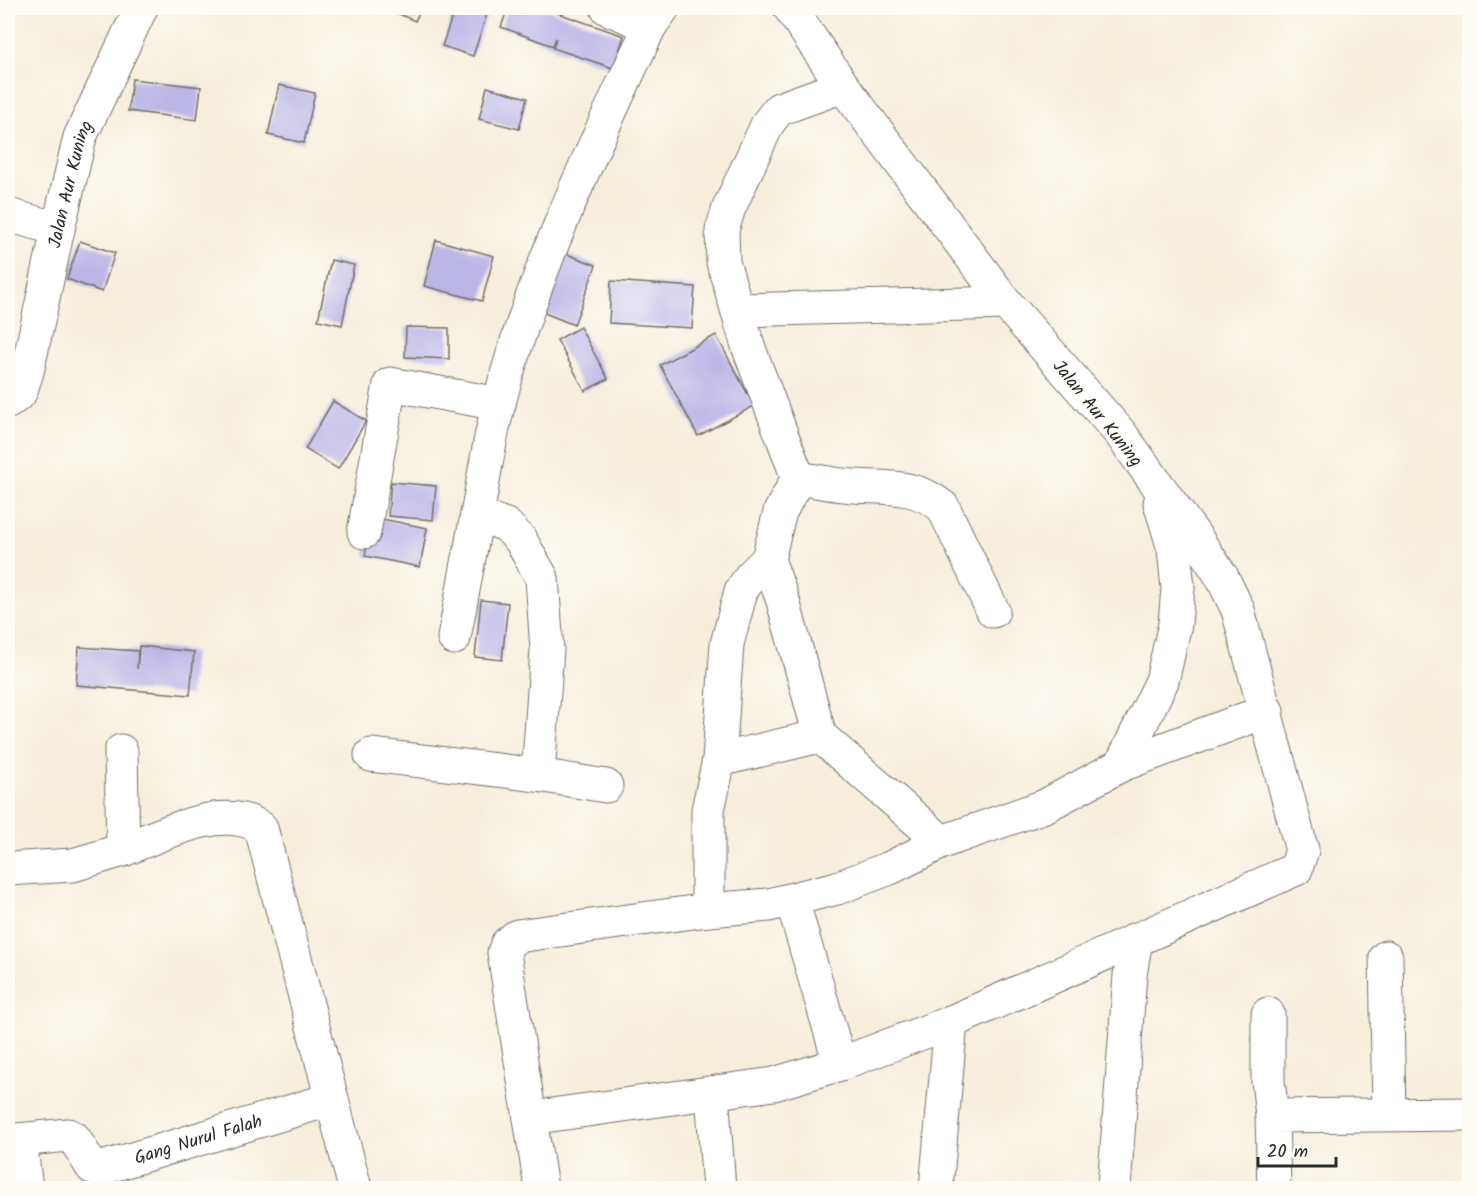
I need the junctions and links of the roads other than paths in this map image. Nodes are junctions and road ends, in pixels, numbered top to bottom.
1 (141, 8) edge
2 (607, 8) edge
3 (790, 8) edge
4 (657, 16) edge
5 (843, 87) junction
6 (8, 215) edge
7 (57, 229) junction
8 (1006, 303) junction
9 (738, 310) junction
10 (8, 402) edge
11 (498, 404) junction
12 (798, 478) junction
13 (1155, 484) junction
14 (477, 515) junction
15 (364, 532) dead end
16 (768, 559) junction
17 (993, 611) dead end
18 (454, 638) dead end
19 (1267, 711) junction
20 (820, 736) junction
21 (121, 751) dead end
22 (371, 755) dead end
23 (719, 760) junction
24 (1121, 765) junction
25 (538, 775) junction
26 (606, 786) dead end
27 (942, 842) junction
28 (123, 850) junction
29 (8, 869) edge
30 (792, 900) junction
31 (708, 910) junction
32 (1136, 939) junction
33 (1386, 957) dead end
34 (1268, 1014) dead end
35 (951, 1022) junction
36 (840, 1064) junction
37 (712, 1093) junction
38 (332, 1099) junction
39 (1389, 1114) junction
40 (1470, 1114) edge
41 (1272, 1116) junction
42 (530, 1118) junction
43 (14, 1141) edge
44 (354, 1184) dead end
45 (26, 1188) edge
46 (542, 1188) edge
47 (719, 1188) edge
48 (936, 1188) edge
49 (1114, 1188) edge
50 (1274, 1188) edge

1 - 7 street, Jalan Aur Kuning
2 - 4 street
3 - 5 street, Jalan Aur Kuning
4 - 11 street
5 - 8 street, Jalan Aur Kuning
5 - 9 street
6 - 7 street
7 - 10 street, Jalan Aur Kuning
8 - 9 street
8 - 13 street, Jalan Aur Kuning
9 - 12 street
11 - 14 street
11 - 15 street
12 - 16 street
12 - 17 street
13 - 19 street, Jalan Aur Kuning
13 - 24 street
14 - 18 street
14 - 25 street
16 - 20 street
16 - 23 street
19 - 24 street
19 - 32 street, Jalan Aur Kuning
20 - 23 street
20 - 27 street
21 - 28 street
22 - 25 street
23 - 31 street
24 - 27 street
25 - 26 street
27 - 30 street
28 - 29 street
28 - 38 street
30 - 31 street
30 - 36 street
31 - 42 street
32 - 35 street
32 - 49 street
33 - 39 street
34 - 41 street
35 - 36 street
35 - 48 street
36 - 37 street
37 - 42 street
37 - 47 street
38 - 43 street, Gang Nurul Falah
38 - 44 street
39 - 40 street
39 - 41 street
41 - 50 street
42 - 46 street
43 - 45 street

